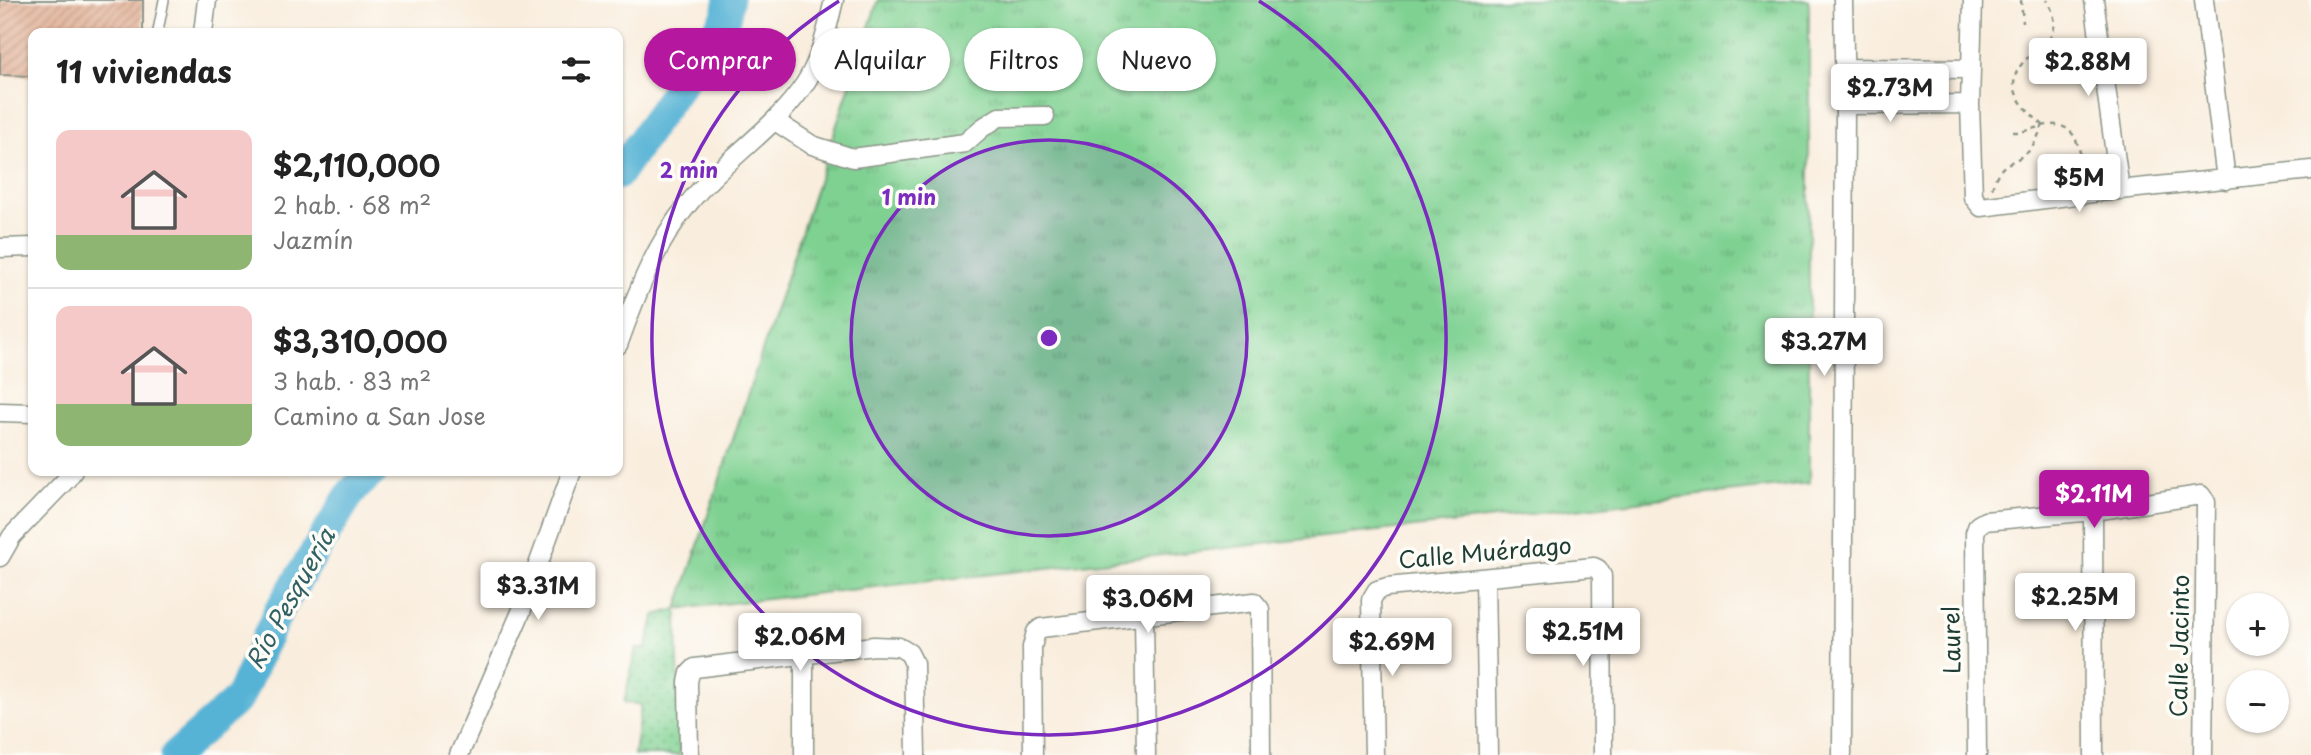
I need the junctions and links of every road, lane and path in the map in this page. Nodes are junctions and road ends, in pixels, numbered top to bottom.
1 (164, 0) edge
2 (207, 0) edge
3 (834, 0) edge
4 (1843, 0) edge
5 (1973, 0) edge
6 (2021, 0) edge
7 (2047, 0) edge
8 (2094, 0) edge
9 (2204, 0) edge
10 (2023, 23) dead end
11 (159, 28) edge
12 (204, 28) edge
13 (1844, 68) junction
14 (1971, 69) junction
15 (1970, 104) junction
16 (1845, 105) junction
17 (1045, 116) dead end
18 (775, 121) junction
19 (2043, 125) junction
20 (2013, 132) dead end
21 (2311, 170) edge
22 (2226, 180) junction
23 (2120, 190) junction
24 (2100, 192) junction
25 (1990, 193) dead end
26 (28, 247) edge
27 (0, 248) edge
28 (623, 331) edge
29 (0, 412) edge
30 (28, 413) edge
31 (70, 476) edge
32 (570, 476) edge
33 (2093, 511) junction
34 (0, 556) edge
35 (1485, 578) junction
36 (1144, 616) junction
37 (804, 653) junction
38 (459, 755) edge
39 (689, 755) edge
40 (804, 755) edge
41 (916, 755) edge
42 (1033, 755) edge
43 (1146, 755) edge
44 (1261, 755) edge
45 (1374, 755) edge
46 (1488, 755) edge
47 (1603, 755) edge
48 (1842, 755) edge
49 (1977, 755) edge
50 (2094, 755) edge
51 (2203, 755) edge

1 - 11 lane
2 - 12 street
3 - 18 street
4 - 13 street
5 - 14 street
6 - 10 path
7 - 19 path
8 - 23 street
9 - 22 street
13 - 14 street
13 - 16 street
14 - 15 street
15 - 16 street
15 - 24 street
16 - 48 street
17 - 18 street
18 - 28 street
19 - 20 path
19 - 24 path
19 - 25 path
21 - 22 street
22 - 23 street
23 - 24 street
26 - 27 street
29 - 30 street
31 - 34 street
32 - 38 street
33 - 49 street, Laurel
33 - 50 street
33 - 51 street, Calle Jacinto
35 - 45 street, Calle Muérdago
35 - 46 street
35 - 47 street, Calle Muérdago
36 - 42 street
36 - 43 street
36 - 44 street
37 - 39 street
37 - 40 street
37 - 41 street

